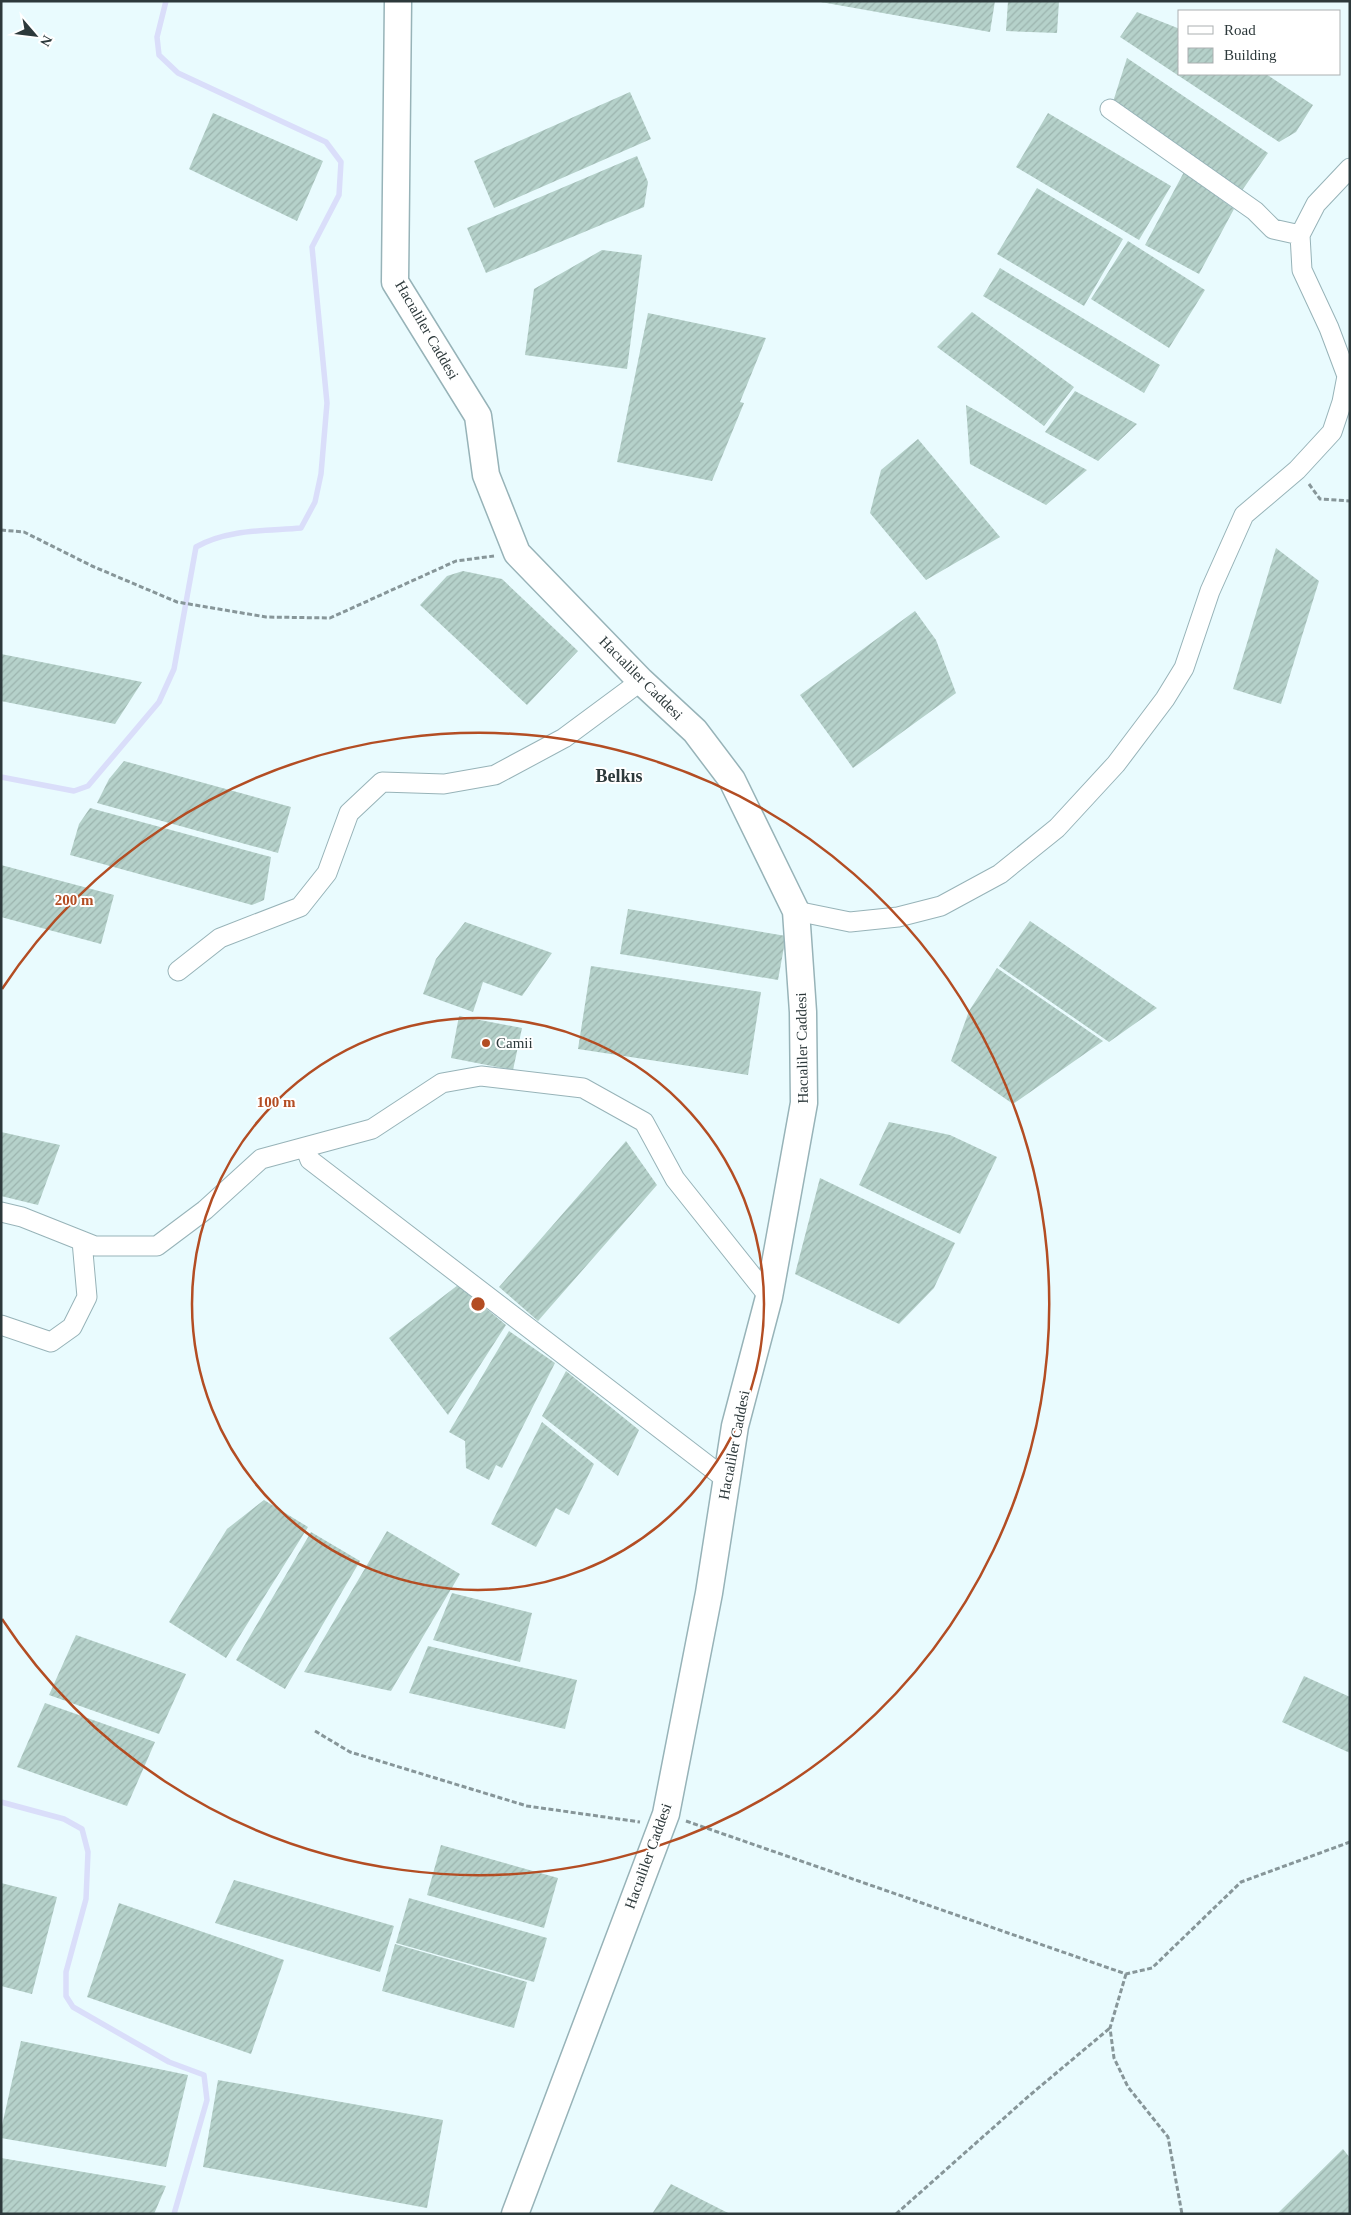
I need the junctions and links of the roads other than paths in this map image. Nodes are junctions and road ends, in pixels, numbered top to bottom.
1 (398, 1) edge
2 (1110, 108) dead end
3 (1350, 168) edge
4 (1300, 235) junction
5 (641, 681) junction
6 (796, 911) junction
7 (178, 971) dead end
8 (305, 1147) junction
9 (1, 1212) edge
10 (82, 1241) junction
11 (769, 1297) junction
12 (1, 1325) edge
13 (727, 1480) junction
14 (515, 2214) edge

1 - 5 street, Hacıaliler Caddesi
2 - 4 street
3 - 4 street
4 - 6 street
5 - 6 street, Hacıaliler Caddesi
5 - 7 street
6 - 11 street, Hacıaliler Caddesi
8 - 10 street
8 - 11 street
8 - 13 street
9 - 10 street
10 - 12 street
11 - 13 street, Hacıaliler Caddesi
13 - 14 street, Hacıaliler Caddesi

